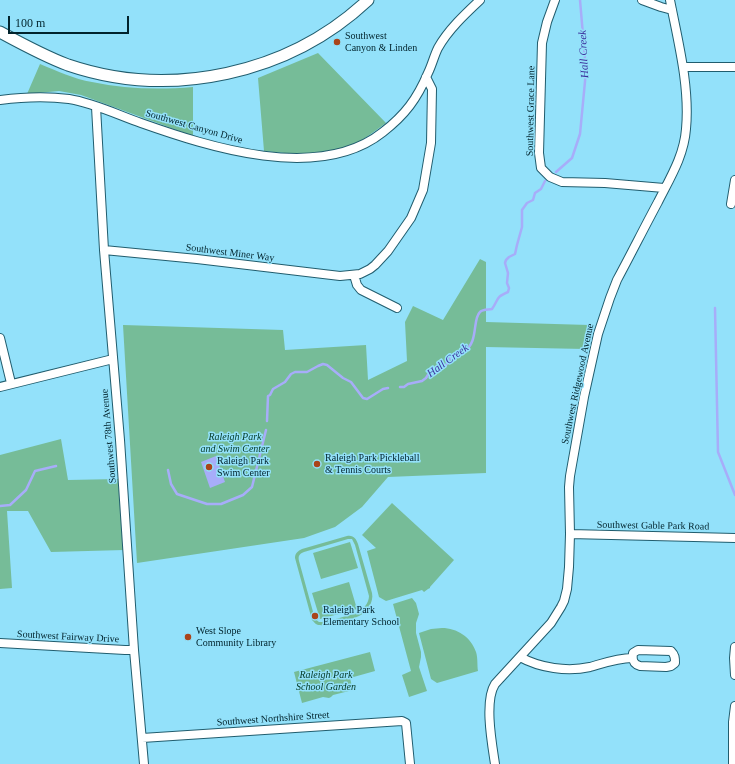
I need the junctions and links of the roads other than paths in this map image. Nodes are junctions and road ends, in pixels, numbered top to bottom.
1 (368, 0) edge
2 (480, 0) edge
3 (555, 0) edge
4 (642, 0) edge
5 (670, 0) edge
6 (672, 10) junction
7 (0, 32) edge
8 (683, 67) junction
9 (735, 67) edge
10 (426, 77) junction
11 (0, 100) edge
12 (96, 107) junction
13 (735, 180) edge
14 (664, 188) junction
15 (731, 204) dead end
16 (104, 250) junction
17 (354, 275) junction
18 (397, 308) dead end
19 (0, 338) edge
20 (113, 359) junction
21 (11, 384) junction
22 (0, 387) edge
23 (570, 534) junction
24 (735, 538) edge
25 (0, 643) edge
26 (735, 647) edge
27 (134, 650) junction
28 (520, 658) junction
29 (632, 658) junction
30 (735, 675) edge
31 (735, 706) edge
32 (142, 738) junction
33 (144, 764) edge
34 (410, 764) edge
35 (494, 764) edge
36 (733, 764) edge

1 - 7 main road
2 - 10 street, Southwest Canyon Drive
3 - 14 street, Southwest Grace Lane
4 - 6 street
5 - 6 street, Southwest Ridgewood Avenue
6 - 8 street, Southwest Ridgewood Avenue
8 - 9 street
8 - 14 street, Southwest Ridgewood Avenue
10 - 12 street, Southwest Canyon Drive
10 - 17 street, Southwest Miner Way
11 - 12 street, Southwest Canyon Drive
12 - 16 street, Southwest 78th Avenue
13 - 15 street
14 - 23 street, Southwest Ridgewood Avenue
16 - 17 street, Southwest Miner Way
16 - 20 street, Southwest 78th Avenue
17 - 18 street
19 - 21 street
20 - 21 street
20 - 27 street, Southwest 78th Avenue
21 - 22 street
23 - 24 street, Southwest Gable Park Road
23 - 28 street, Southwest Ridgewood Avenue
25 - 27 street, Southwest Fairway Drive
26 - 30 street
27 - 32 street, Southwest 78th Avenue
28 - 29 street
28 - 35 street, Southwest Ridgewood Avenue
29 - 29 street
31 - 36 street
32 - 33 street, Southwest 78th Avenue
32 - 34 street, Southwest Northshire Street

